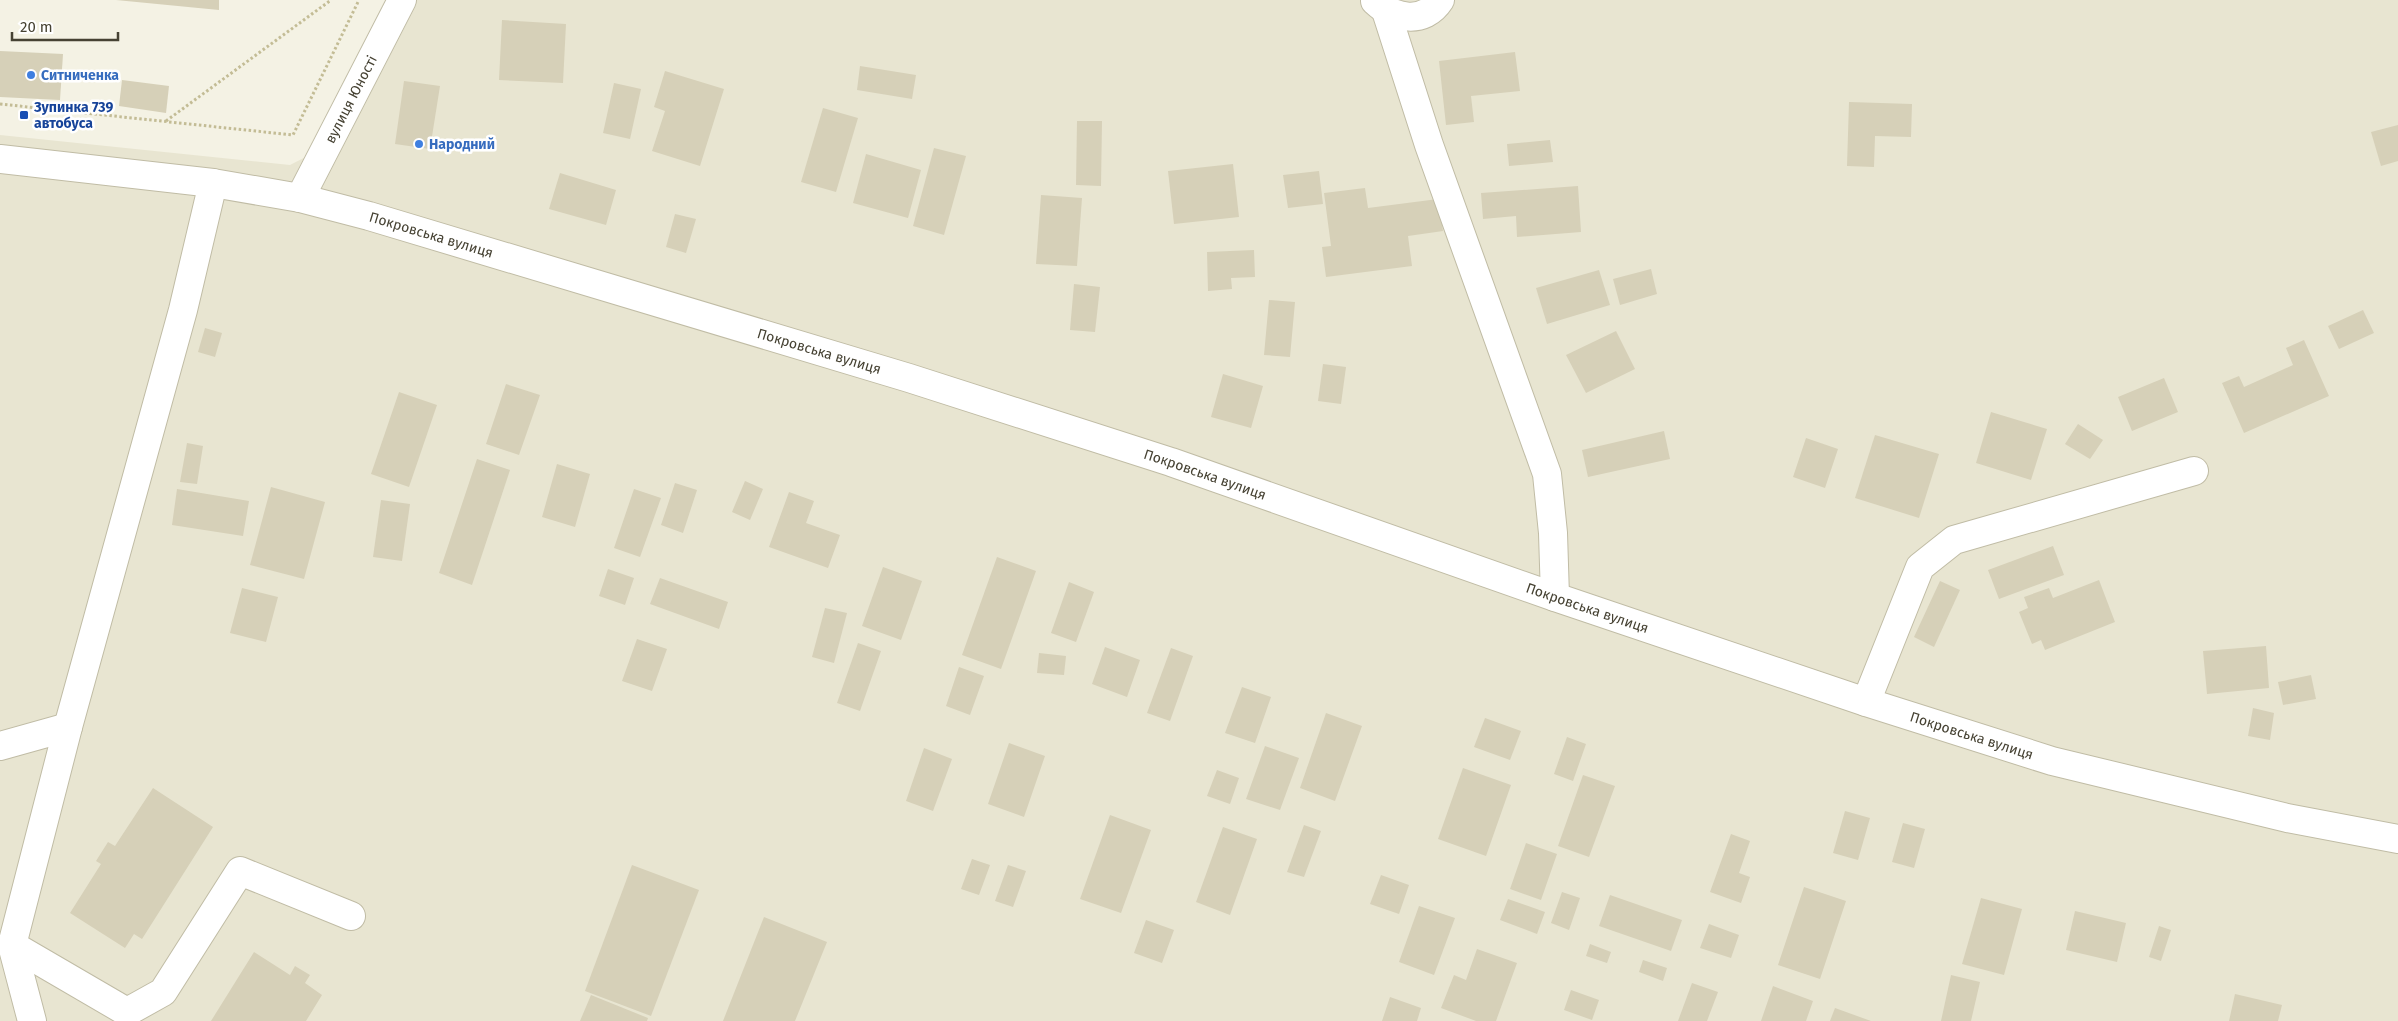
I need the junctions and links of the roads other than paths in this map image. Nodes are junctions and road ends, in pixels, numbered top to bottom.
1 (402, 0) edge
2 (1440, 0) edge
3 (1380, 6) edge
4 (0, 159) edge
5 (214, 183) junction
6 (300, 198) junction
7 (2194, 471) dead end
8 (1555, 597) junction
9 (1866, 702) junction
10 (68, 727) junction
11 (0, 746) edge
12 (2398, 839) edge
13 (351, 916) dead end
14 (12, 945) junction
15 (32, 1021) edge

1 - 6 street, вулиця Юності
2 - 3 street
3 - 8 street
4 - 5 street, Покровська вулиця
5 - 6 street, Покровська вулиця
5 - 10 street
6 - 8 street, Покровська вулиця
7 - 9 street
8 - 9 street, Покровська вулиця
9 - 12 street, Покровська вулиця
10 - 11 street
10 - 14 street
13 - 14 street
14 - 15 street

